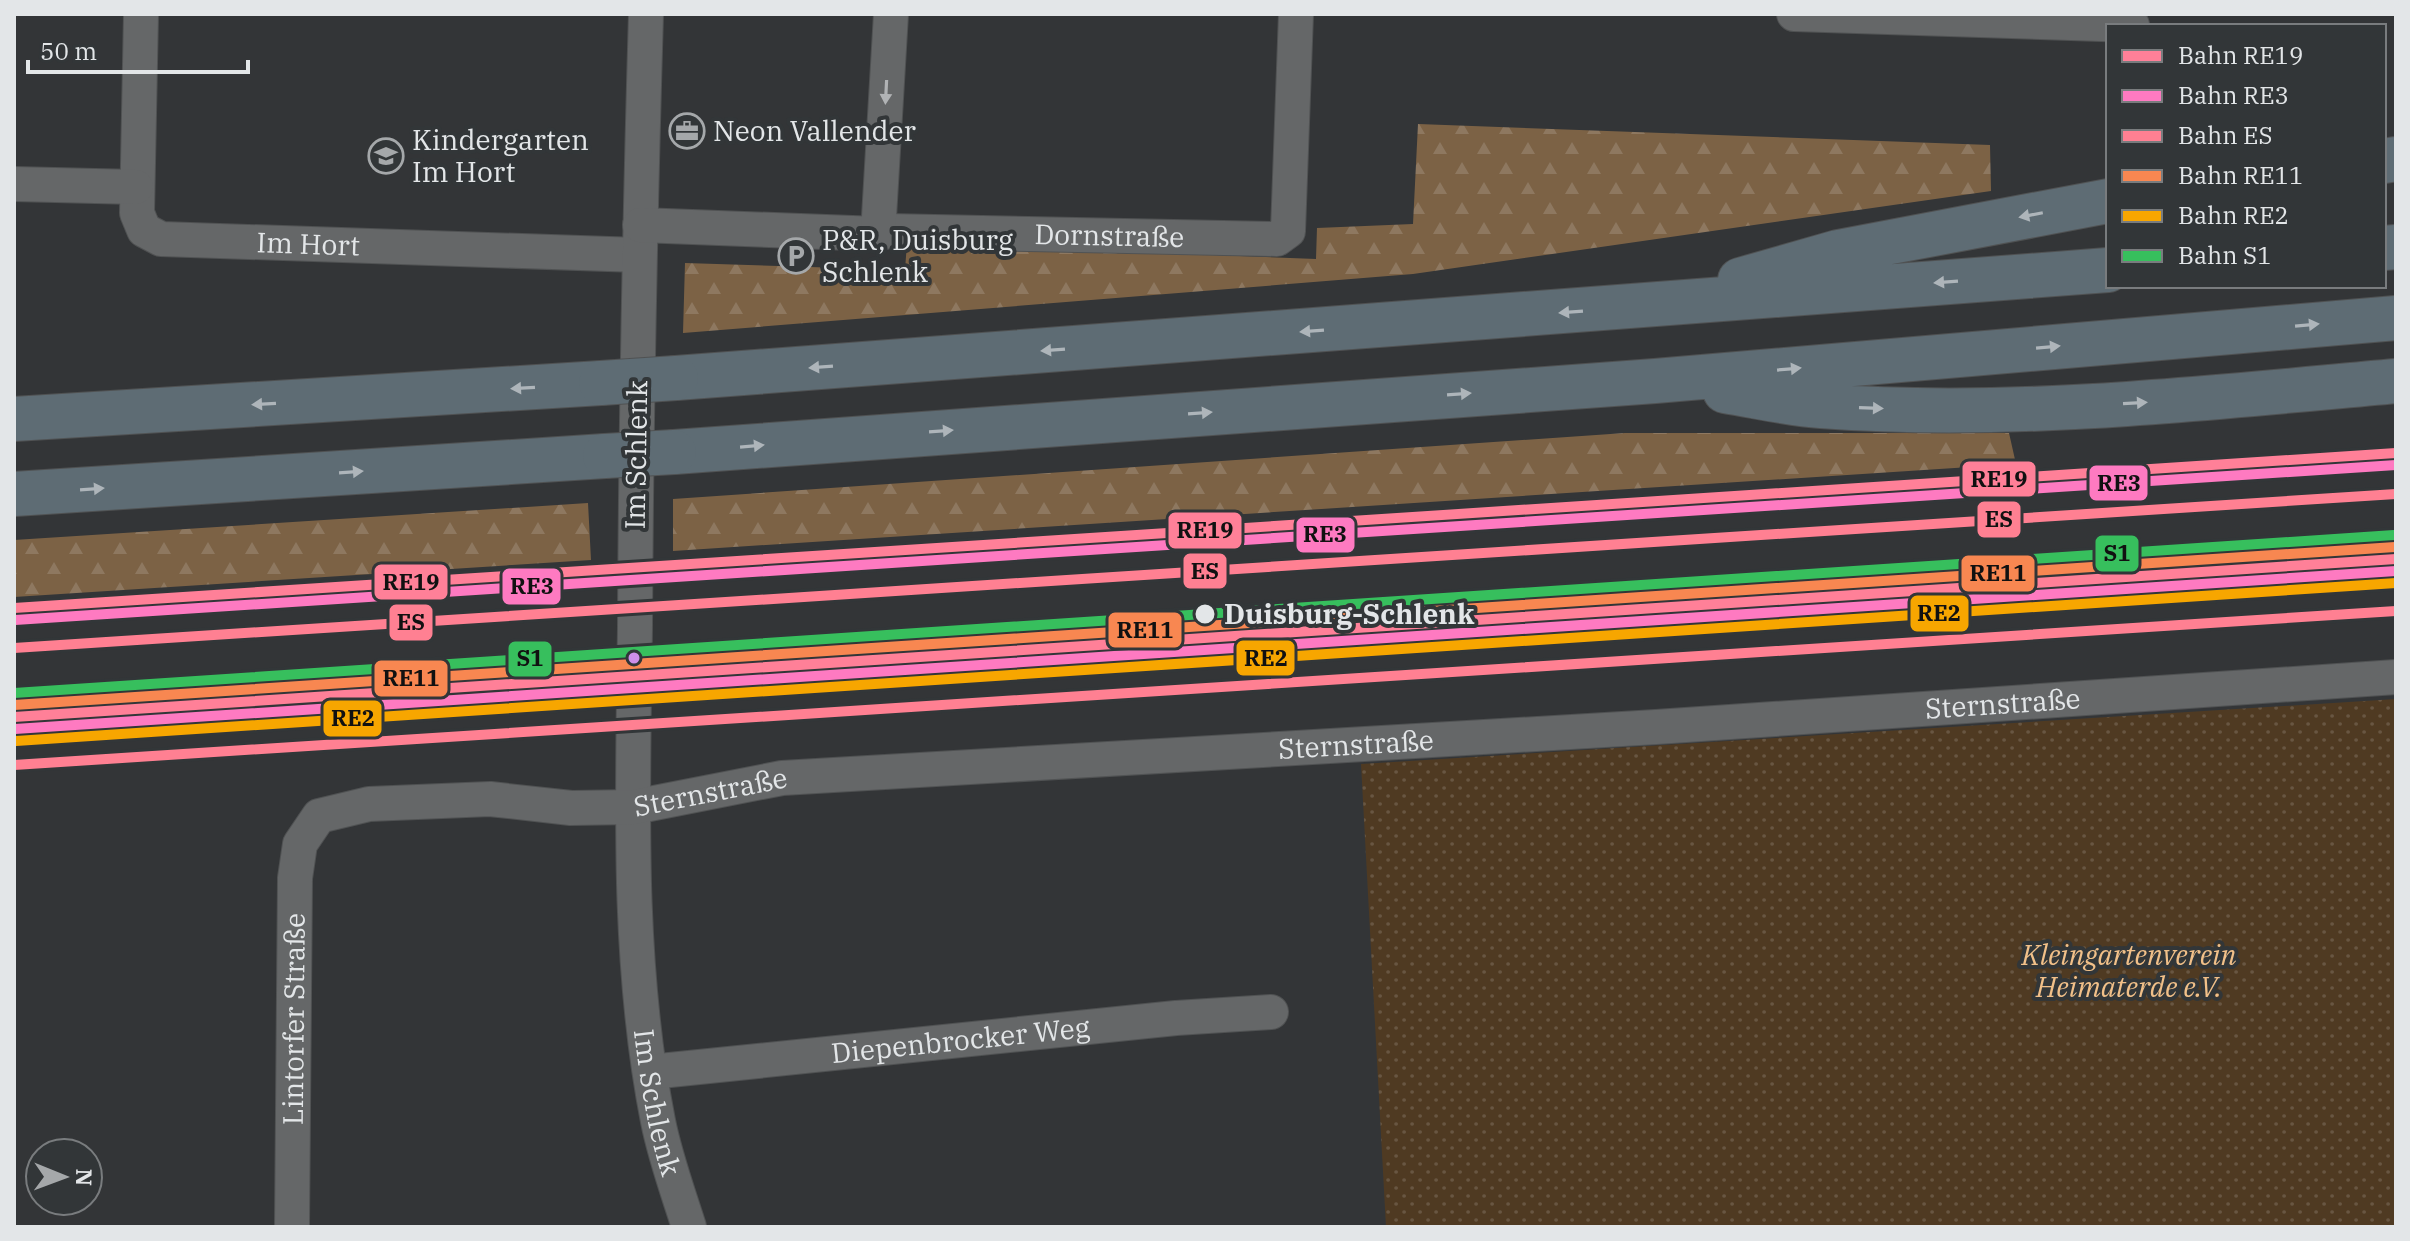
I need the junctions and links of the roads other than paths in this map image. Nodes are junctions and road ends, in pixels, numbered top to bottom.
1 (141, 14) edge
2 (646, 14) edge
3 (891, 14) edge
4 (1296, 14) edge
5 (1794, 14) edge
6 (2132, 22) edge
7 (14, 184) edge
8 (136, 187) junction
9 (2106, 201) edge
10 (878, 234) junction
11 (640, 240) junction
12 (2106, 270) edge
13 (1649, 306) junction
14 (2396, 318) edge
15 (1655, 381) junction
16 (2396, 381) edge
17 (14, 419) edge
18 (14, 494) edge
19 (2396, 677) edge
20 (634, 807) junction
21 (319, 816) joint
22 (1271, 1012) dead end
23 (650, 1072) junction
24 (292, 1227) edge
25 (689, 1227) edge

1 - 8 street
2 - 11 street, Im Schlenk
3 -> 10 street
4 - 10 street, Dornstraße
5 - 6 street
7 - 8 street
8 - 11 street, Im Hort
9 -> 13 highway
10 - 11 street, Dornstraße
11 - 20 street, Im Schlenk
12 -> 13 highway
13 -> 17 highway, bridge
15 -> 14 highway
15 -> 16 highway
18 -> 15 highway, bridge
19 - 20 street, Sternstraße
20 - 21 street, Sternstraße
20 - 23 street, Im Schlenk
21 - 24 street, Lintorfer Straße
22 - 23 street, Diepenbrocker Weg
23 - 25 street, Im Schlenk

